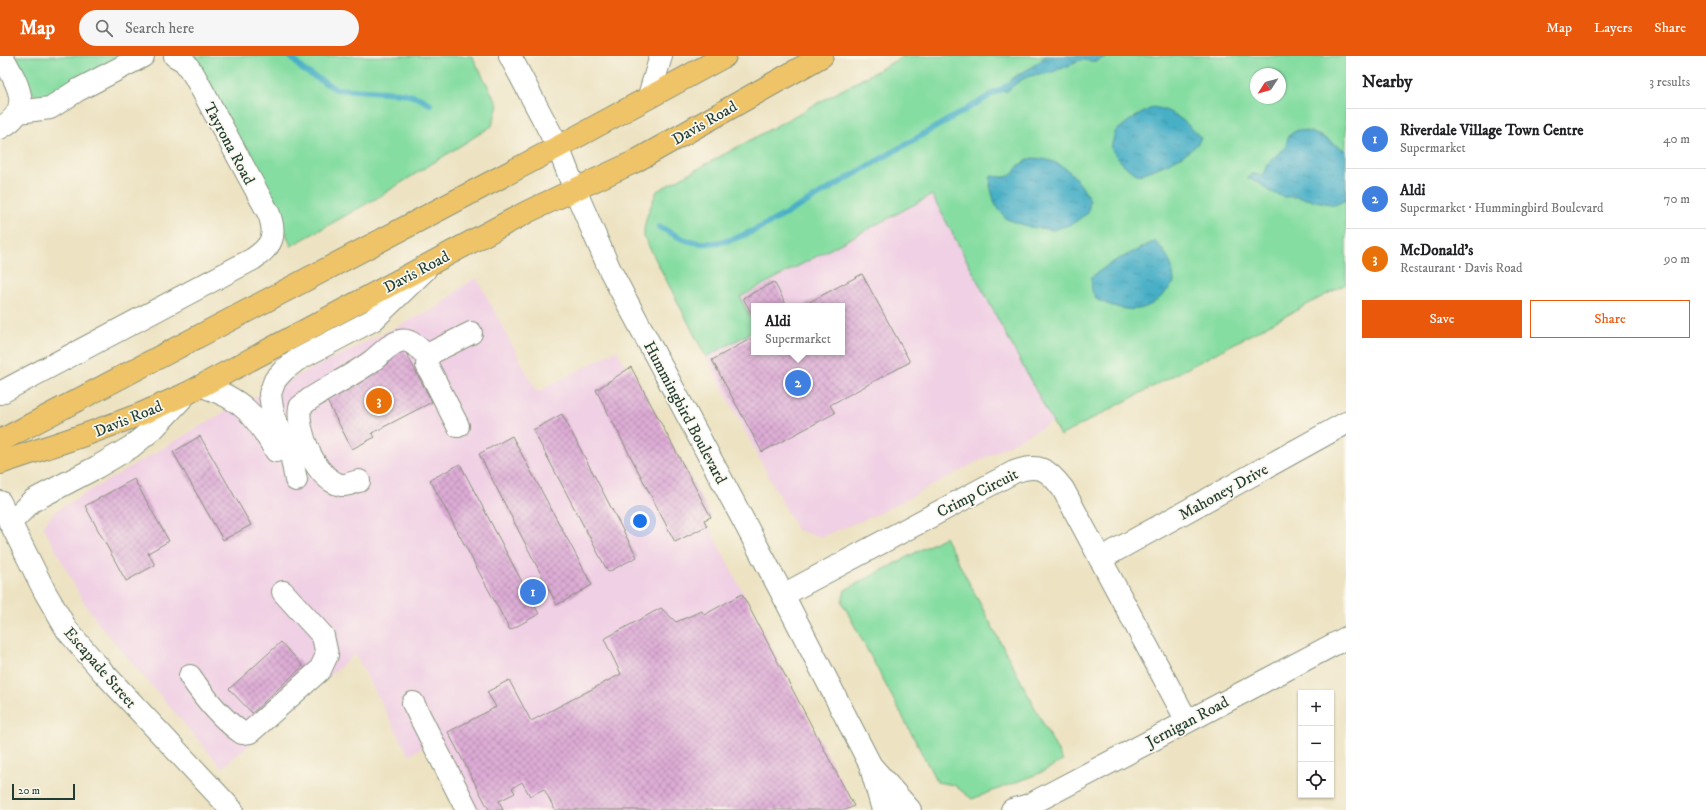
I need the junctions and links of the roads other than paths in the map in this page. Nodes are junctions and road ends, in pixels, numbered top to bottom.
1 (2, 56) edge
2 (143, 56) edge
3 (175, 56) edge
4 (510, 56) edge
5 (661, 56) edge
6 (725, 56) edge
7 (822, 56) edge
8 (649, 96) junction
9 (18, 112) junction
10 (0, 128) edge
11 (558, 147) junction
12 (575, 190) junction
13 (434, 261) junction
14 (471, 333) dead end
15 (428, 357) junction
16 (194, 390) junction
17 (0, 393) edge
18 (1346, 423) edge
19 (458, 426) dead end
20 (0, 441) edge
21 (0, 463) edge
22 (359, 481) dead end
23 (0, 502) edge
24 (10, 523) junction
25 (1100, 559) junction
26 (283, 592) dead end
27 (783, 595) junction
28 (1346, 638) edge
29 (190, 676) dead end
30 (413, 703) dead end
31 (1187, 721) junction
32 (870, 764) junction
33 (223, 807) edge
34 (1022, 808) edge
35 (467, 810) edge
36 (883, 810) edge
37 (910, 810) edge

1 - 9 street
2 - 9 street
3 - 17 street, Tayrona Road
4 - 11 street, Hummingbird Boulevard
5 - 8 street
6 - 8 main road
7 - 12 main road, Davis Road
8 - 11 main road
9 - 10 street
11 - 12 street, Hummingbird Boulevard
11 - 20 main road
12 - 13 main road, Davis Road
12 - 27 street, Hummingbird Boulevard
13 - 16 main road, Davis Road
13 - 16 street
14 - 15 street
15 - 19 street
15 - 22 street
16 - 21 main road, Davis Road
16 - 24 street
18 - 25 street, Mahoney Drive
23 - 24 street, Escapade Street
24 - 33 street, Escapade Street
25 - 27 street, Crimp Circuit
25 - 31 street, Crimp Circuit
26 - 29 street
27 - 32 street, Hummingbird Boulevard
28 - 31 street, Jernigan Road
30 - 35 street
31 - 34 street, Jernigan Road
32 - 36 street, Hummingbird Boulevard
32 - 37 street, Hummingbird Boulevard

